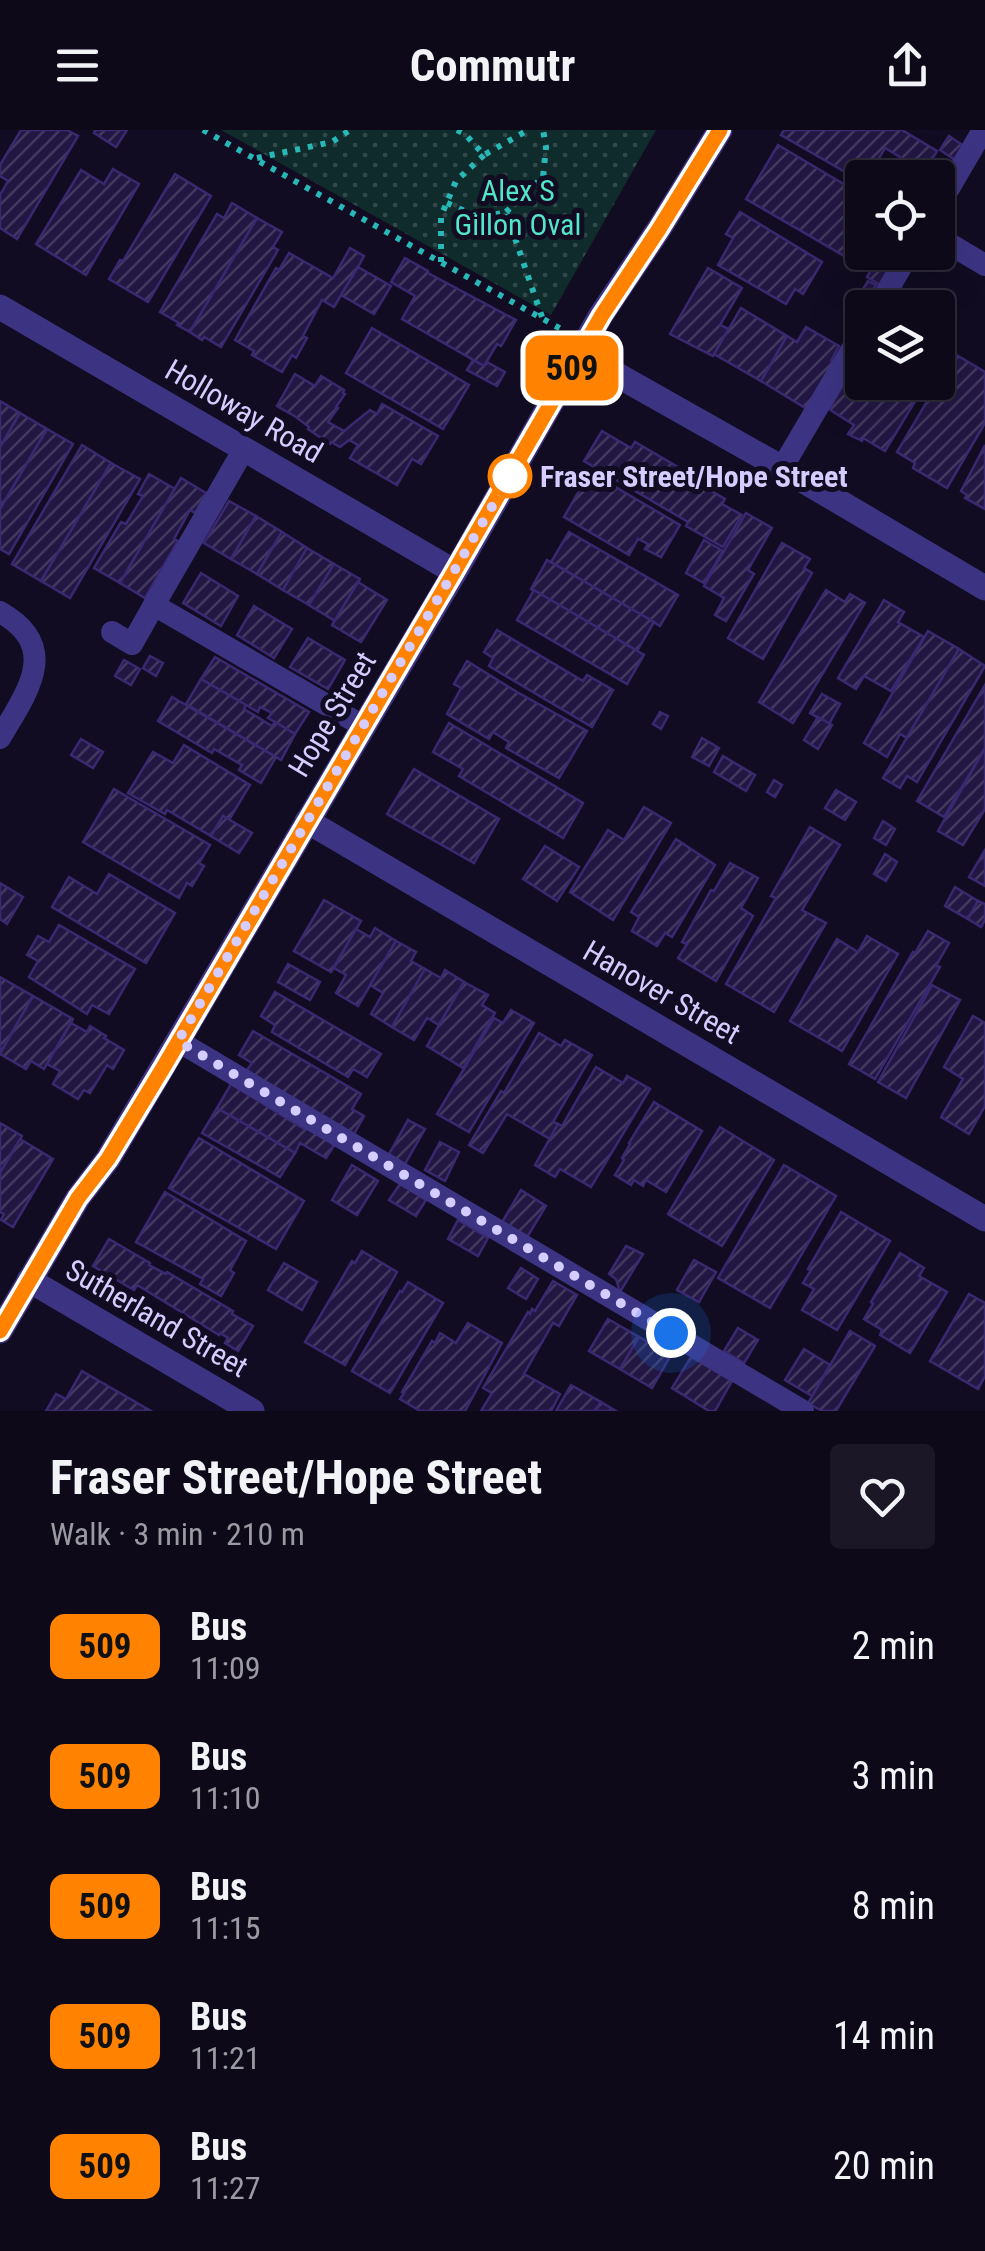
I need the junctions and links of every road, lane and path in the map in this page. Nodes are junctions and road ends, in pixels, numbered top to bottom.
1 (203, 130) edge
2 (350, 130) edge
3 (457, 130) edge
4 (528, 130) edge
5 (542, 130) edge
6 (720, 130) edge
7 (983, 130) edge
8 (484, 155) junction
9 (254, 158) junction
10 (955, 177) edge
11 (447, 203) junction
12 (506, 212) junction
13 (955, 247) edge
14 (440, 262) junction
15 (985, 265) edge
16 (0, 307) edge
17 (543, 318) junction
18 (583, 348) junction
19 (845, 361) edge
20 (244, 449) junction
21 (782, 468) junction
22 (454, 572) junction
23 (985, 588) edge
24 (154, 606) junction
25 (0, 612) edge
26 (112, 632) dead end
27 (363, 726) junction
28 (0, 738) edge
29 (307, 821) junction
30 (178, 1041) junction
31 (985, 1219) edge
32 (28, 1280) junction
33 (0, 1331) edge
34 (252, 1411) edge
35 (803, 1411) edge

1 - 9 path
2 - 9 path
3 - 8 path
4 - 8 path
5 - 12 path
6 - 18 street, Hope Street
7 - 10 lane
8 - 11 path
9 - 14 path
11 - 12 path
11 - 14 path
12 - 17 path
13 - 15 lane
14 - 17 path
16 - 20 street, Holloway Road
17 - 18 path
18 - 21 street
18 - 22 street, Hope Street
19 - 21 lane
20 - 22 street, Holloway Road
20 - 24 lane
21 - 23 street
22 - 27 street, Hope Street
24 - 26 lane
24 - 27 lane
25 - 28 lane
27 - 29 street, Hope Street
29 - 30 street, Hope Street
29 - 31 street, Hanover Street
30 - 32 street, Hope Street
30 - 35 lane
32 - 33 street, Hope Street
32 - 34 street, Sutherland Street

